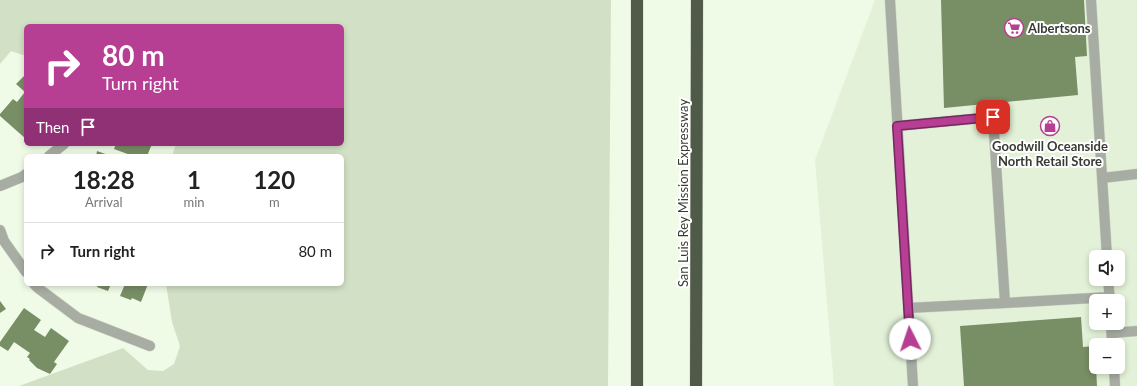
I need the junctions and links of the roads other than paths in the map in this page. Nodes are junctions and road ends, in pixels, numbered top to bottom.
1 (637, 0) edge
2 (698, 0) edge
3 (890, 0) edge
4 (1091, 0) edge
5 (897, 126) junction
6 (62, 146) edge
7 (52, 154) edge
8 (1137, 174) edge
9 (24, 176) edge
10 (1102, 178) junction
11 (0, 186) edge
12 (0, 230) edge
13 (1107, 250) edge
14 (24, 269) edge
15 (36, 286) edge
16 (1089, 300) edge
17 (1005, 303) junction
18 (908, 308) junction
19 (1125, 330) edge
20 (1137, 331) edge
21 (150, 346) dead end
22 (1114, 374) edge
23 (637, 386) edge
24 (696, 386) edge
25 (913, 386) edge
26 (1115, 386) edge

1 - 23 highway
2 - 24 highway, San Luis Rey Mission Expressway
3 - 5 street
4 - 10 street
5 - 17 street
5 - 18 street
6 - 7 street
8 - 10 street
9 - 11 street
10 - 13 street
12 - 14 street
15 - 21 street
16 - 17 street
17 - 18 street
18 - 25 street
19 - 20 street
22 - 26 street

